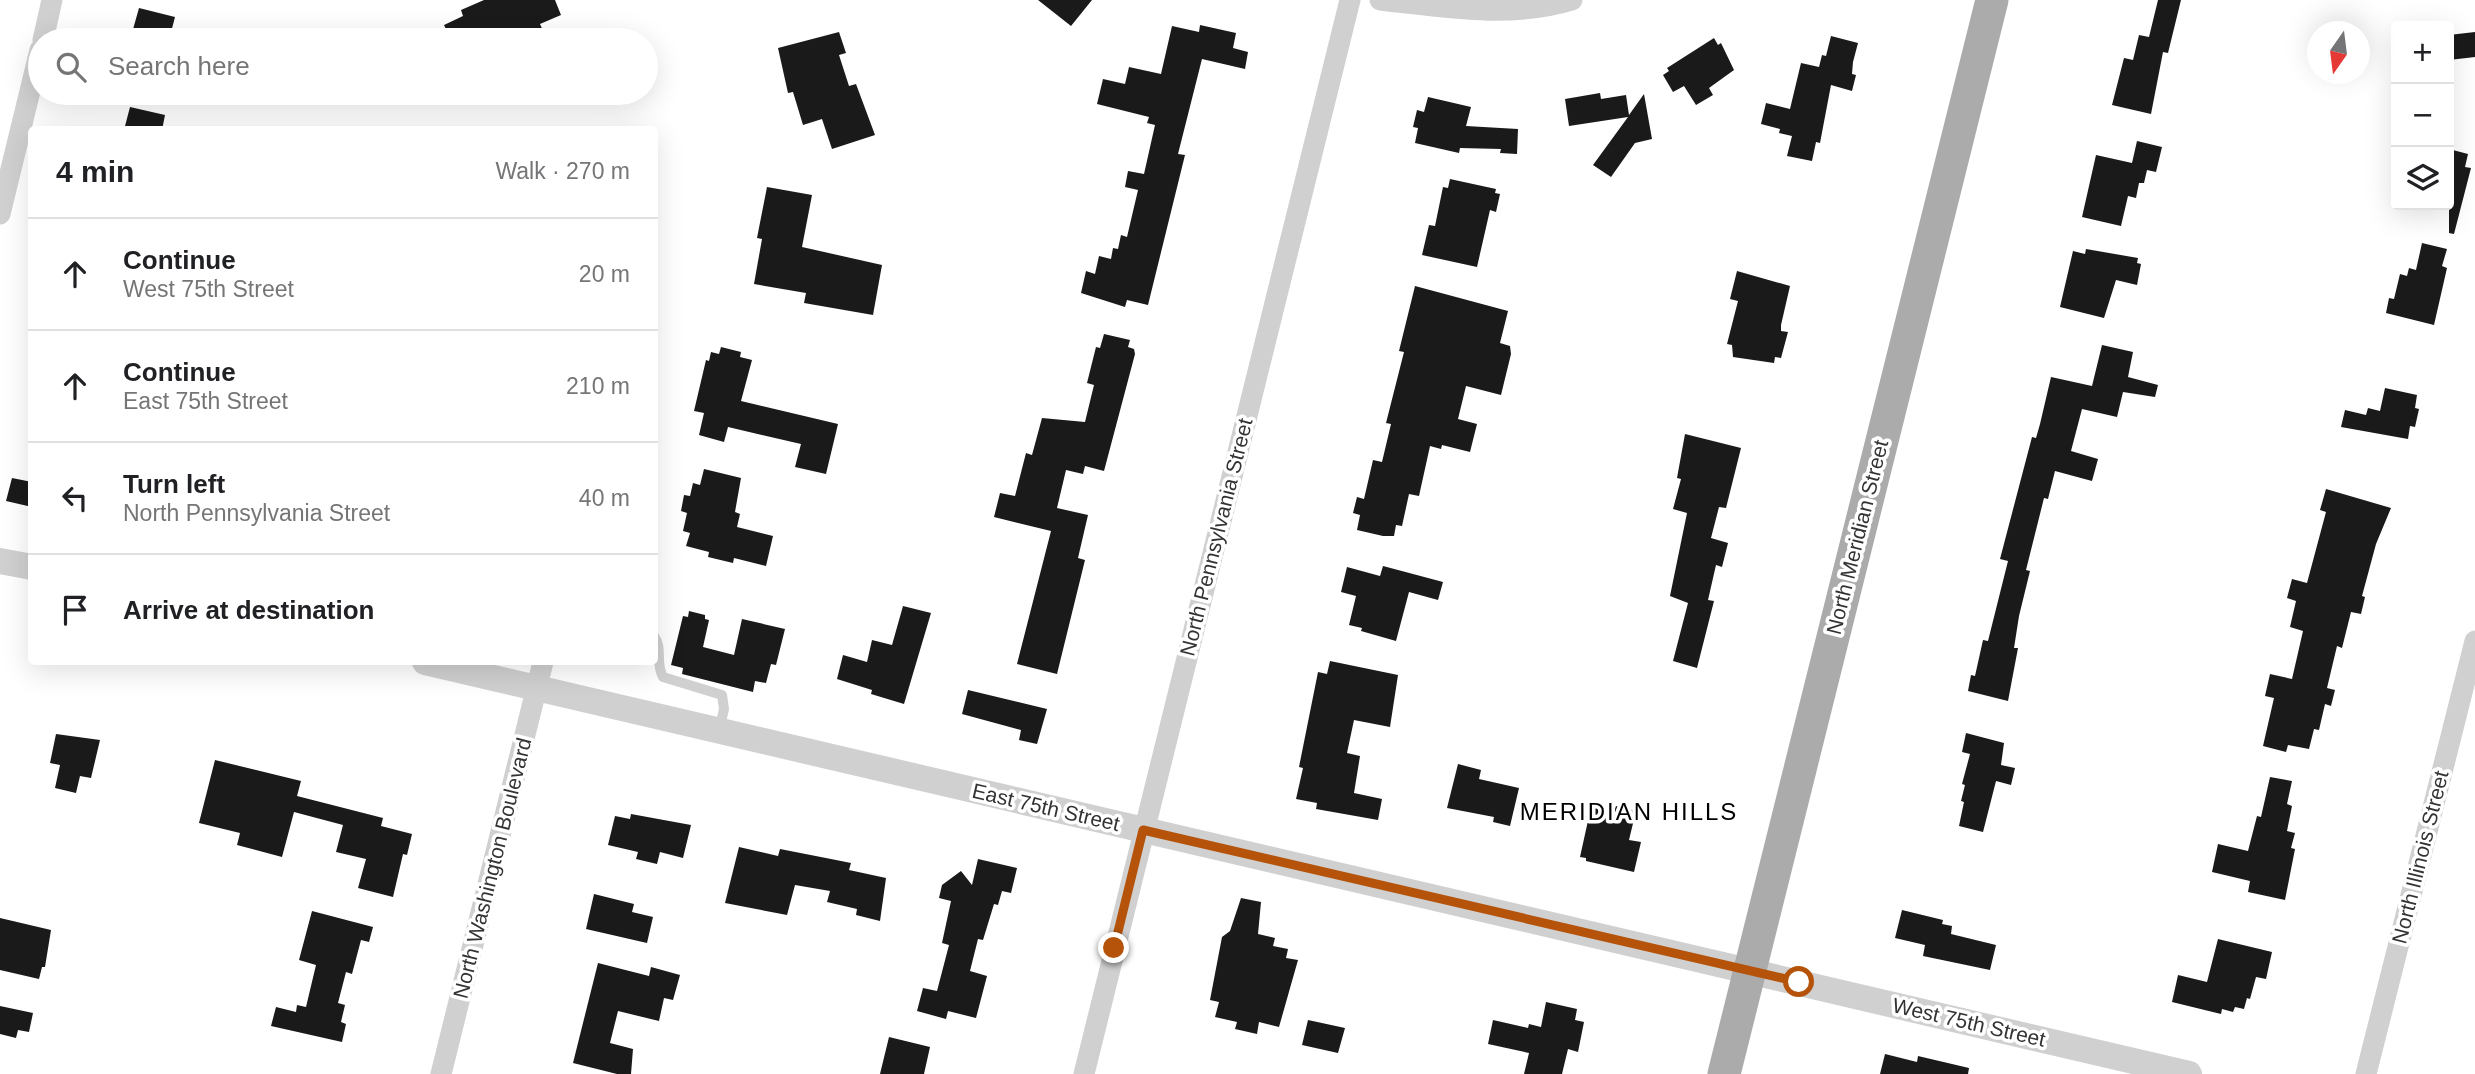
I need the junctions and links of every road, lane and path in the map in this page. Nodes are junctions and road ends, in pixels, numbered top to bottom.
1 (52, 0) edge
2 (1350, 0) edge
3 (1380, 0) edge
4 (1573, 0) edge
5 (1992, 0) edge
6 (46, 28) edge
7 (28, 99) edge
8 (0, 214) edge
9 (0, 561) edge
10 (28, 566) edge
11 (2475, 641) edge
12 (658, 646) edge
13 (438, 665) edge
14 (541, 665) edge
15 (536, 688) junction
16 (719, 731) junction
17 (1143, 830) junction
18 (1749, 971) junction
19 (441, 1074) edge
20 (1084, 1074) edge
21 (1724, 1074) edge
22 (2189, 1074) edge
23 (2366, 1074) edge

1 - 6 street
2 - 17 street, North Pennsylvania Street
3 - 4 street
5 - 18 main road, North Meridian Street
7 - 8 street
9 - 10 street
11 - 23 street, North Illinois Street
12 - 16 lane
13 - 15 street, East 75th Street
14 - 15 street, North Washington Boulevard
15 - 16 street, East 75th Street
15 - 19 street, North Washington Boulevard
16 - 17 street, East 75th Street
17 - 18 street, East 75th Street
17 - 20 street, North Pennsylvania Street
18 - 21 main road, North Meridian Street
18 - 22 street, West 75th Street

